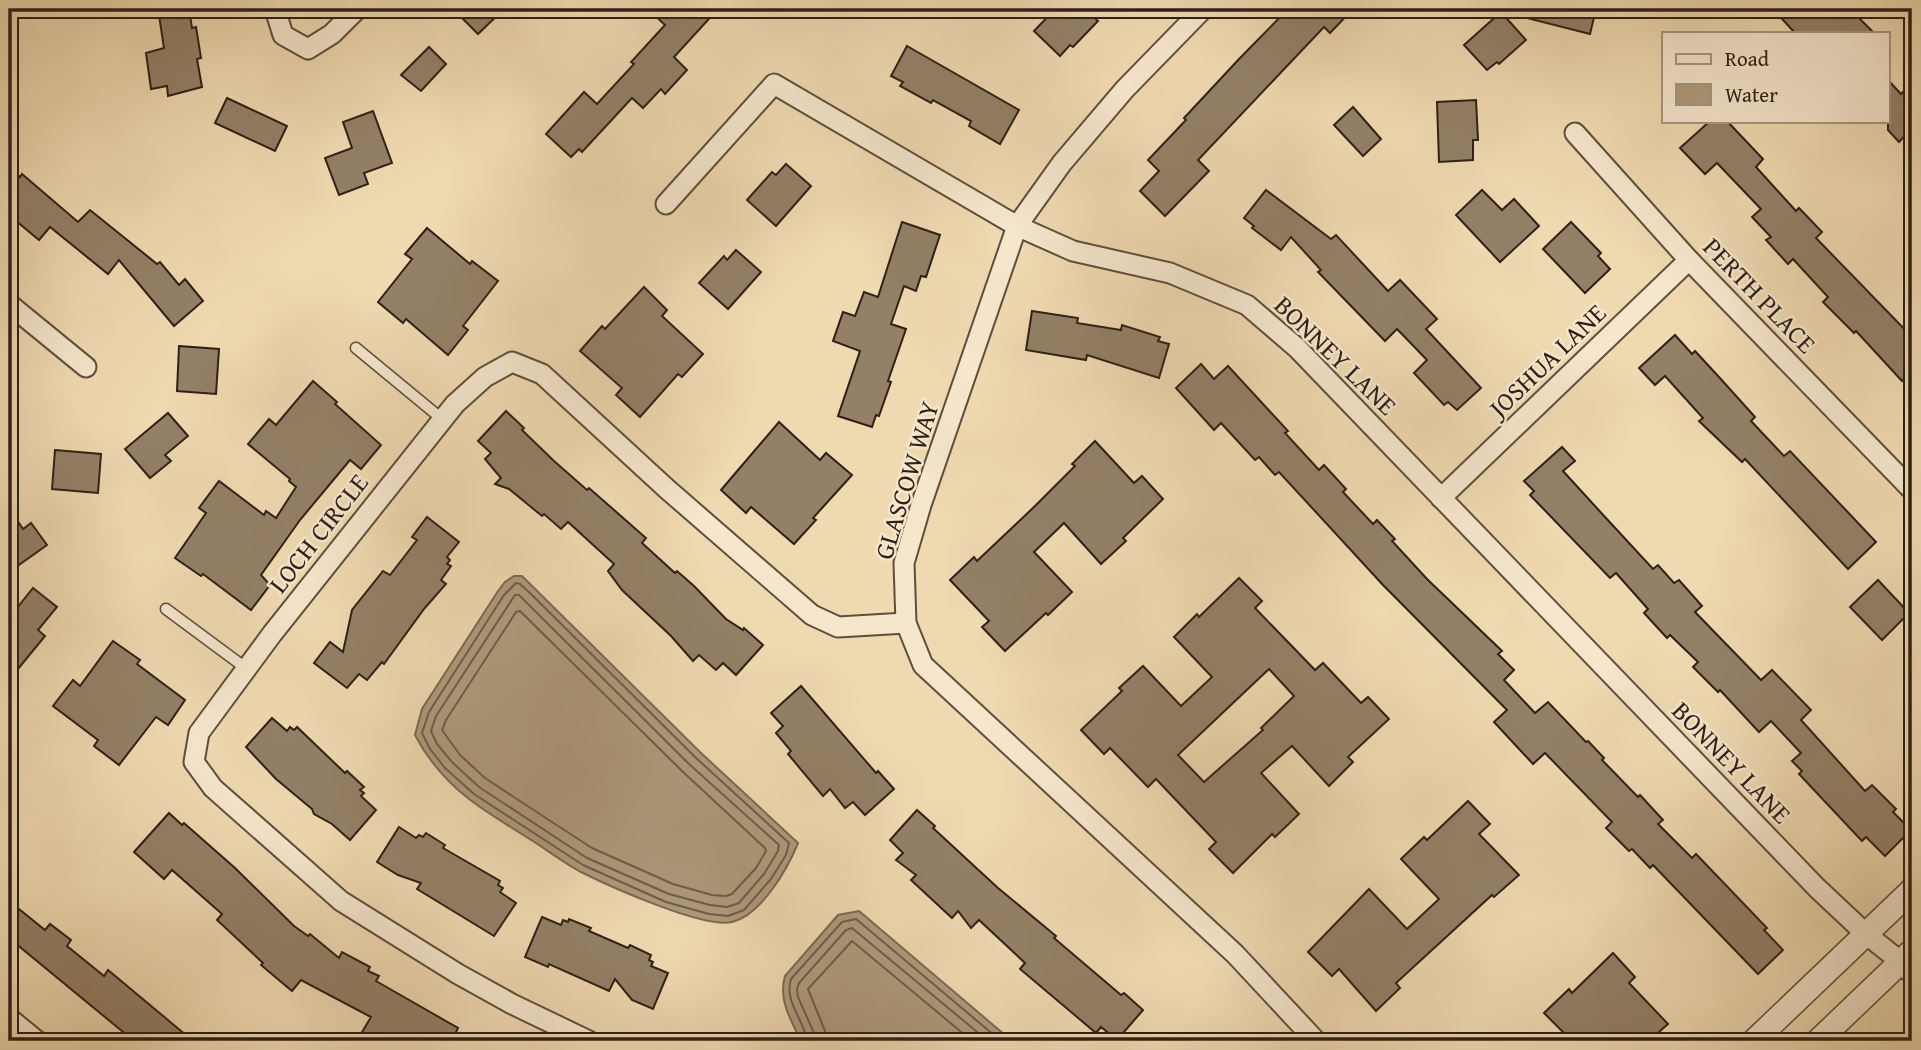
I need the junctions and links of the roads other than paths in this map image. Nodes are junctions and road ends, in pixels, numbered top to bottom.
1 (275, 9) edge
2 (357, 9) edge
3 (1203, 9) edge
4 (1575, 133) dead end
5 (666, 204) dead end
6 (1017, 226) junction
7 (1689, 260) junction
8 (9, 303) edge
9 (356, 348) dead end
10 (86, 367) dead end
11 (442, 419) junction
12 (1912, 490) edge
13 (1441, 498) junction
14 (166, 610) dead end
15 (906, 622) junction
16 (247, 668) junction
17 (1912, 890) edge
18 (1866, 934) junction
19 (1908, 962) edge
20 (9, 1018) edge
21 (37, 1041) edge
22 (589, 1041) edge
23 (1316, 1041) edge
24 (1754, 1041) edge
25 (1818, 1041) edge

1 - 2 street
3 - 6 street, GLASCOW WAY
4 - 7 street, PERTH PLACE
5 - 6 street, BONNEY LANE
6 - 13 street, BONNEY LANE
6 - 15 street, GLASCOW WAY
7 - 12 street, PERTH PLACE
7 - 13 street, JOSHUA LANE
8 - 10 street
9 - 11 lane
11 - 15 street, LOCH CIRCLE
11 - 16 street, LOCH CIRCLE
13 - 18 street, BONNEY LANE
14 - 16 lane
15 - 23 street, GLASCOW WAY
16 - 22 street, LOCH CIRCLE
17 - 18 street
18 - 19 street, BONNEY LANE
18 - 24 street
19 - 25 street
20 - 21 street

